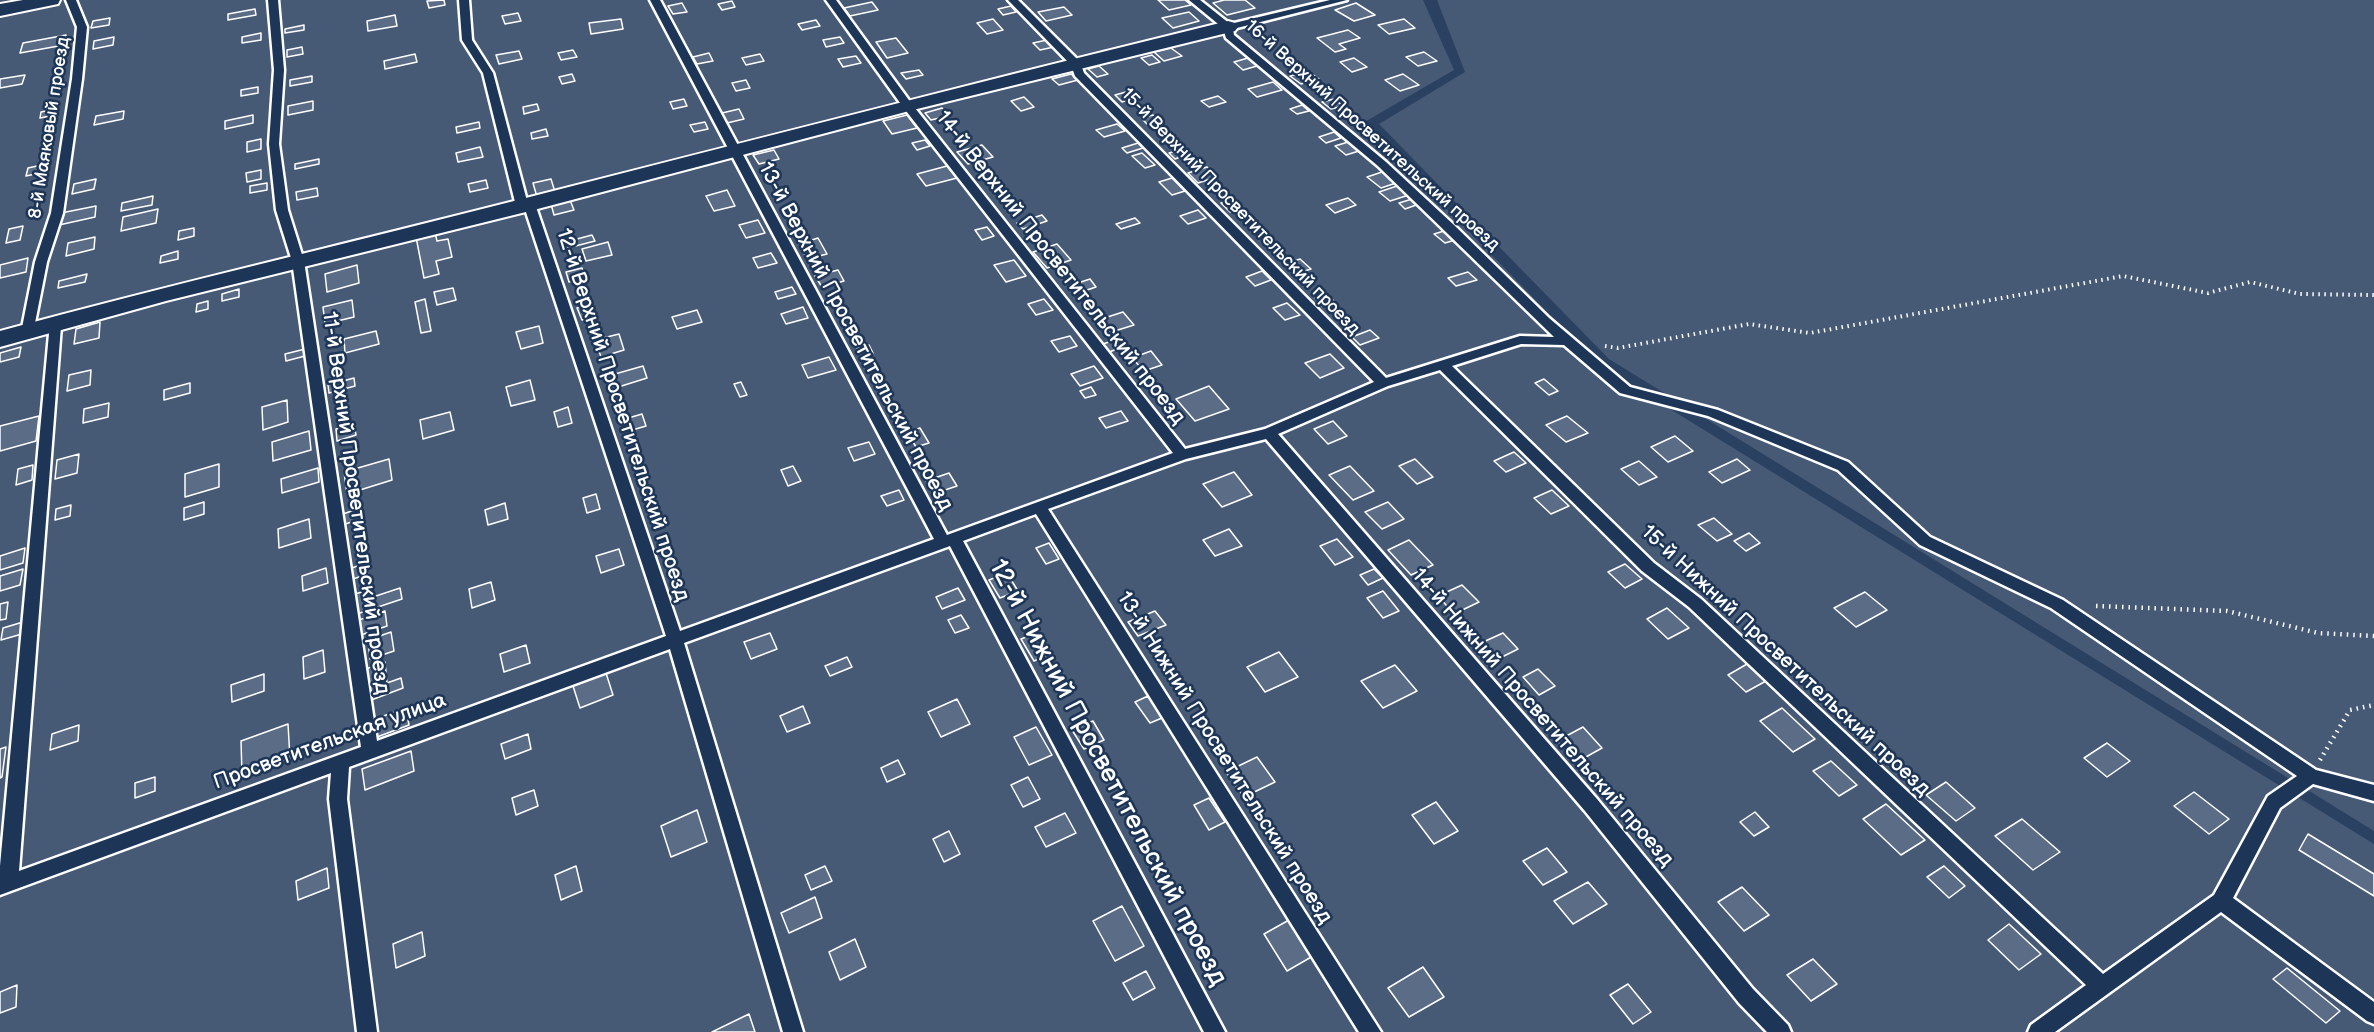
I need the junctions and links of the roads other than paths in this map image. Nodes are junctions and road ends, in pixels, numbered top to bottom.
1 (51, 0) edge
2 (71, 0) edge
3 (273, 0) edge
4 (464, 0) edge
5 (655, 0) edge
6 (831, 0) edge
7 (1013, 0) edge
8 (1194, 0) edge
9 (1342, 0) edge
10 (0, 10) edge
11 (1228, 27) junction
12 (1076, 64) junction
13 (907, 105) junction
14 (733, 150) junction
15 (526, 205) junction
16 (298, 261) junction
17 (55, 326) junction
18 (27, 333) junction
19 (0, 339) edge
20 (1566, 341) junction
21 (1443, 365) junction
22 (1383, 383) junction
23 (1269, 434) junction
24 (1182, 456) junction
25 (1039, 507) junction
26 (948, 540) junction
27 (675, 639) junction
28 (370, 750) junction
29 (340, 764) junction
30 (2311, 776) junction
31 (2374, 793) edge
32 (4, 885) edge
33 (2221, 901) junction
34 (2101, 987) junction
35 (2374, 1014) edge
36 (367, 1032) edge
37 (793, 1032) edge
38 (1215, 1032) edge
39 (1371, 1032) edge
40 (1781, 1032) edge
41 (2038, 1032) edge

1 - 10 street
2 - 18 lane, 8-й Маяковый проезд
3 - 16 lane, 11-й Верхний Просветительский проезд
4 - 15 lane, 12-й Верхний Просветительский проезд
5 - 14 lane, 13-й Верхний Просветительский проезд
6 - 13 lane, 14-й Верхний Просветительский проезд
7 - 12 lane, 15-й Верхний Просветительский проезд
8 - 11 lane, 16-й Верхний Просветительский проезд
9 - 11 lane
11 - 12 street
11 - 20 lane, 16-й Верхний Просветительский проезд
12 - 13 street
12 - 22 lane, 15-й Верхний Просветительский проезд
13 - 14 street
13 - 24 lane, 14-й Верхний Просветительский проезд
14 - 15 street
14 - 26 lane, 13-й Верхний Просветительский проезд
15 - 16 street
15 - 27 lane, 12-й Верхний Просветительский проезд
16 - 17 street
16 - 28 lane, 11-й Верхний Просветительский проезд
17 - 18 street
17 - 32 lane
18 - 19 street
20 - 21 lane, Просветительская улица
20 - 30 lane, 16-й Верхний Просветительский проезд
21 - 22 lane, Просветительская улица
21 - 34 lane, 15-й Нижний Просветительский проезд
22 - 23 lane, Просветительская улица
23 - 24 lane, Просветительская улица
23 - 40 lane, 14-й Нижний Просветительский проезд
24 - 25 lane, Просветительская улица
25 - 26 lane, Просветительская улица
25 - 39 lane, 13-й Нижний Просветительский проезд
26 - 27 lane, Просветительская улица
26 - 38 lane, 12-й Нижний Просветительский проезд
27 - 28 lane, Просветительская улица
27 - 37 lane, 12-й Верхний Просветительский проезд
28 - 29 lane, Просветительская улица
29 - 32 lane, Просветительская улица
29 - 36 lane
30 - 31 lane, 16-й Верхний Просветительский проезд
30 - 33 lane
33 - 34 lane
33 - 35 lane
34 - 41 lane

